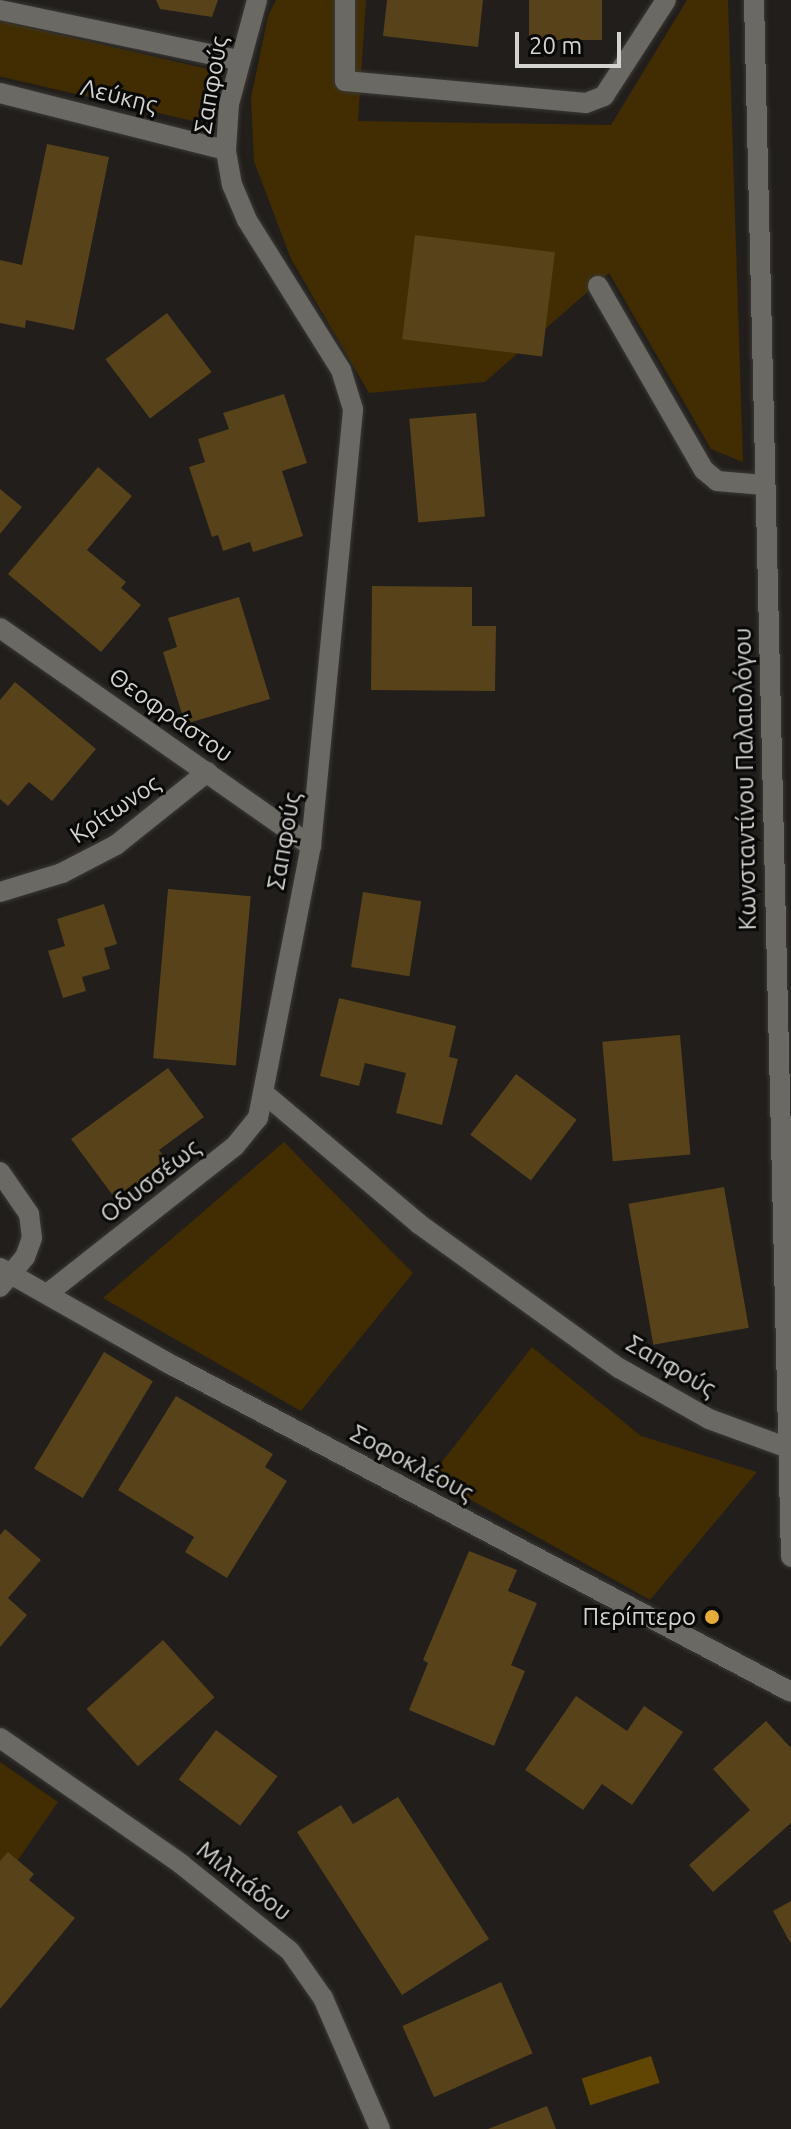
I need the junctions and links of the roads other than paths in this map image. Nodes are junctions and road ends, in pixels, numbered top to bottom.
1 (257, 0) edge
2 (345, 0) edge
3 (666, 0) edge
4 (754, 0) edge
5 (0, 10) edge
6 (237, 60) junction
7 (0, 93) edge
8 (226, 150) junction
9 (598, 286) dead end
10 (764, 485) junction
11 (0, 628) edge
12 (207, 772) junction
13 (311, 846) junction
14 (0, 892) edge
15 (266, 1095) junction
16 (0, 1172) edge
17 (4, 1276) edge
18 (47, 1294) junction
19 (785, 1447) junction
20 (791, 1557) edge
21 (791, 1692) edge
22 (0, 1738) edge
23 (380, 2129) edge

1 - 6 street, Σαπφούς
2 - 3 street
4 - 10 street, Κωνσταντίνου Παλαιολόγου
5 - 6 street
6 - 8 street, Σαπφούς
7 - 8 street, Λεύκης
8 - 13 street, Σαπφούς
9 - 10 street
10 - 19 street, Κωνσταντίνου Παλαιολόγου
11 - 12 street, Θεοφράστου
12 - 13 street, Θεοφράστου
12 - 14 street, Κρίτωνος
13 - 15 street, Σαπφούς
15 - 18 street, Οδυσσέως
15 - 19 street, Σαπφούς
16 - 17 street, Σοφοκλέους
17 - 18 street, Σοφοκλέους
18 - 21 street, Σοφοκλέους
19 - 20 street, Κωνσταντίνου Παλαιολόγου
22 - 23 street, Μιλτιάδου

